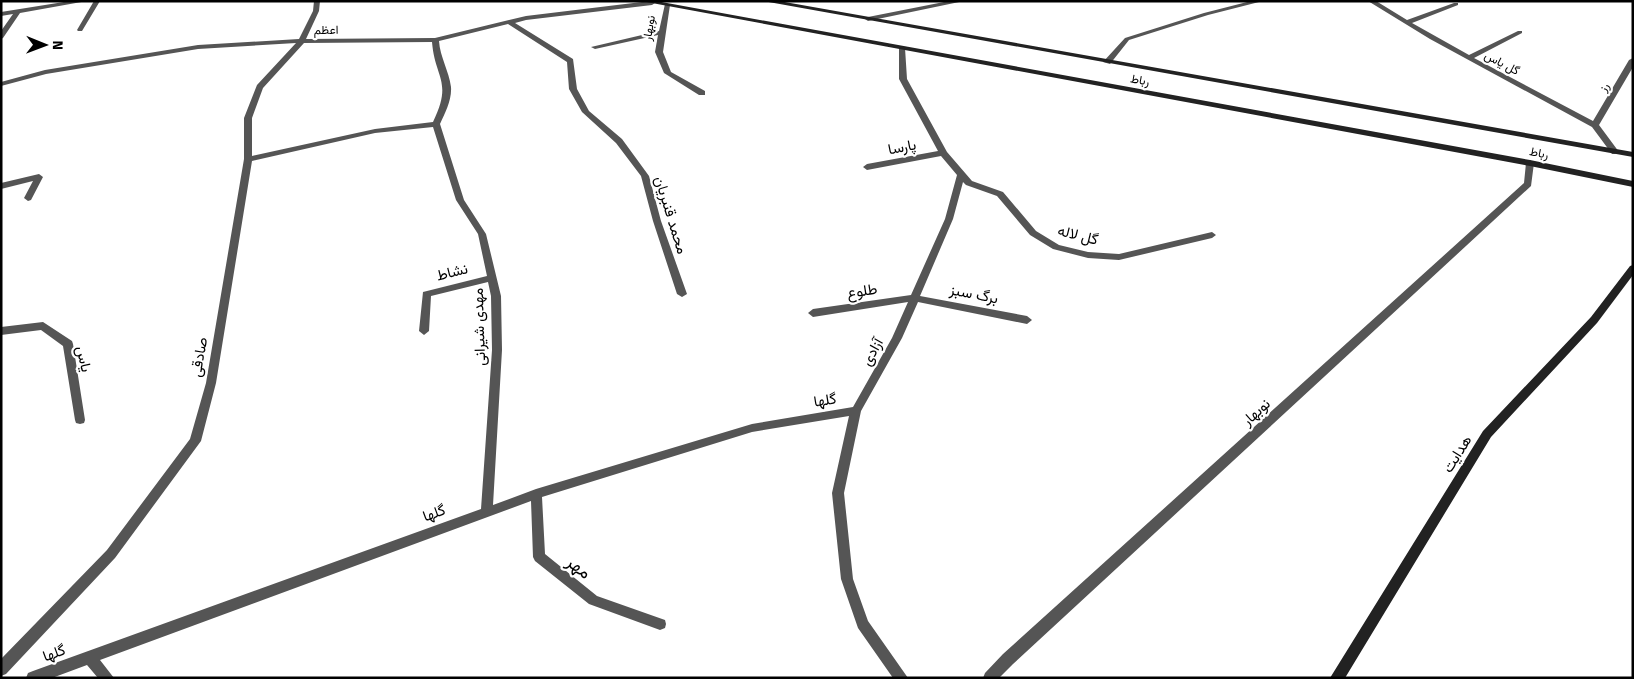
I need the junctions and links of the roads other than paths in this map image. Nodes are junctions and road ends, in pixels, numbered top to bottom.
1 (84, 1) edge
2 (97, 1) edge
3 (317, 1) edge
4 (766, 1) edge
5 (961, 1) edge
6 (1372, 1) edge
7 (648, 2) edge
8 (1256, 2) edge
9 (1456, 4) dead end
10 (667, 5) junction
11 (18, 11) junction
12 (1, 14) edge
13 (868, 19) junction
14 (509, 22) junction
15 (1406, 23) junction
16 (80, 30) dead end
17 (662, 32) junction
18 (1520, 32) dead end
19 (1, 37) edge
20 (435, 40) junction
21 (302, 41) junction
22 (595, 47) dead end
23 (901, 48) junction
24 (1468, 58) junction
25 (1633, 60) edge
26 (1107, 62) junction
27 (1, 84) edge
28 (702, 93) dead end
29 (436, 124) junction
30 (1594, 125) junction
31 (1615, 152) junction
32 (943, 153) junction
33 (1633, 155) edge
34 (248, 159) junction
35 (1530, 163) junction
36 (867, 168) dead end
37 (961, 175) junction
38 (1633, 184) edge
39 (1, 186) edge
40 (28, 198) dead end
41 (1212, 235) dead end
42 (1633, 268) edge
43 (492, 278) junction
44 (682, 294) dead end
45 (915, 298) junction
46 (813, 313) dead end
47 (1027, 320) dead end
48 (1, 331) edge
49 (424, 331) dead end
50 (856, 411) junction
51 (80, 420) dead end
52 (536, 494) junction
53 (487, 511) junction
54 (660, 624) dead end
55 (89, 657) junction
56 (1, 669) edge
57 (33, 678) edge
58 (107, 678) edge
59 (901, 678) edge
60 (990, 678) edge
61 (1337, 678) edge

1 - 11 street
2 - 16 street
3 - 21 street, صادقی
4 - 13 main road, رباط
5 - 13 street
6 - 15 street, گل یاس
7 - 10 main road, رباط
7 - 14 street, اعظم
8 - 26 street
9 - 15 street
10 - 17 street, نوبهار
10 - 23 main road, رباط
11 - 12 street
11 - 19 street
13 - 26 main road, رباط
14 - 20 street, اعظم
14 - 44 street, محمد قنبریان
15 - 24 street, گل یاس
17 - 22 street
17 - 28 street, نوبهار
18 - 24 street
20 - 21 street, اعظم
20 - 29 street
21 - 27 street, اعظم
21 - 34 street, صادقی
23 - 32 street
23 - 35 main road, رباط
24 - 30 street, گل یاس
25 - 30 street, رز
26 - 31 main road, رباط
29 - 34 street
29 - 43 street, مهدی شیرانی
30 - 31 street, گل یاس
31 - 33 main road, رباط
32 - 36 street, پارسا
32 - 37 street
34 - 56 street, صادقی
35 - 38 main road, رباط
35 - 60 street, نوبهار
37 - 41 street, گل لاله
37 - 45 street, آزادی
39 - 40 street
42 - 61 main road, هدایت
43 - 49 street, نشاط
43 - 53 street, مهدی شیرانی
45 - 46 street, طلوع
45 - 47 street, برگ سبز
45 - 50 street, آزادی
48 - 51 street, یاس
50 - 52 street, گلها
50 - 59 street, آزادی
52 - 53 street, گلها
52 - 54 street, مهر
53 - 55 street, گلها
55 - 57 street, گلها
55 - 58 street

